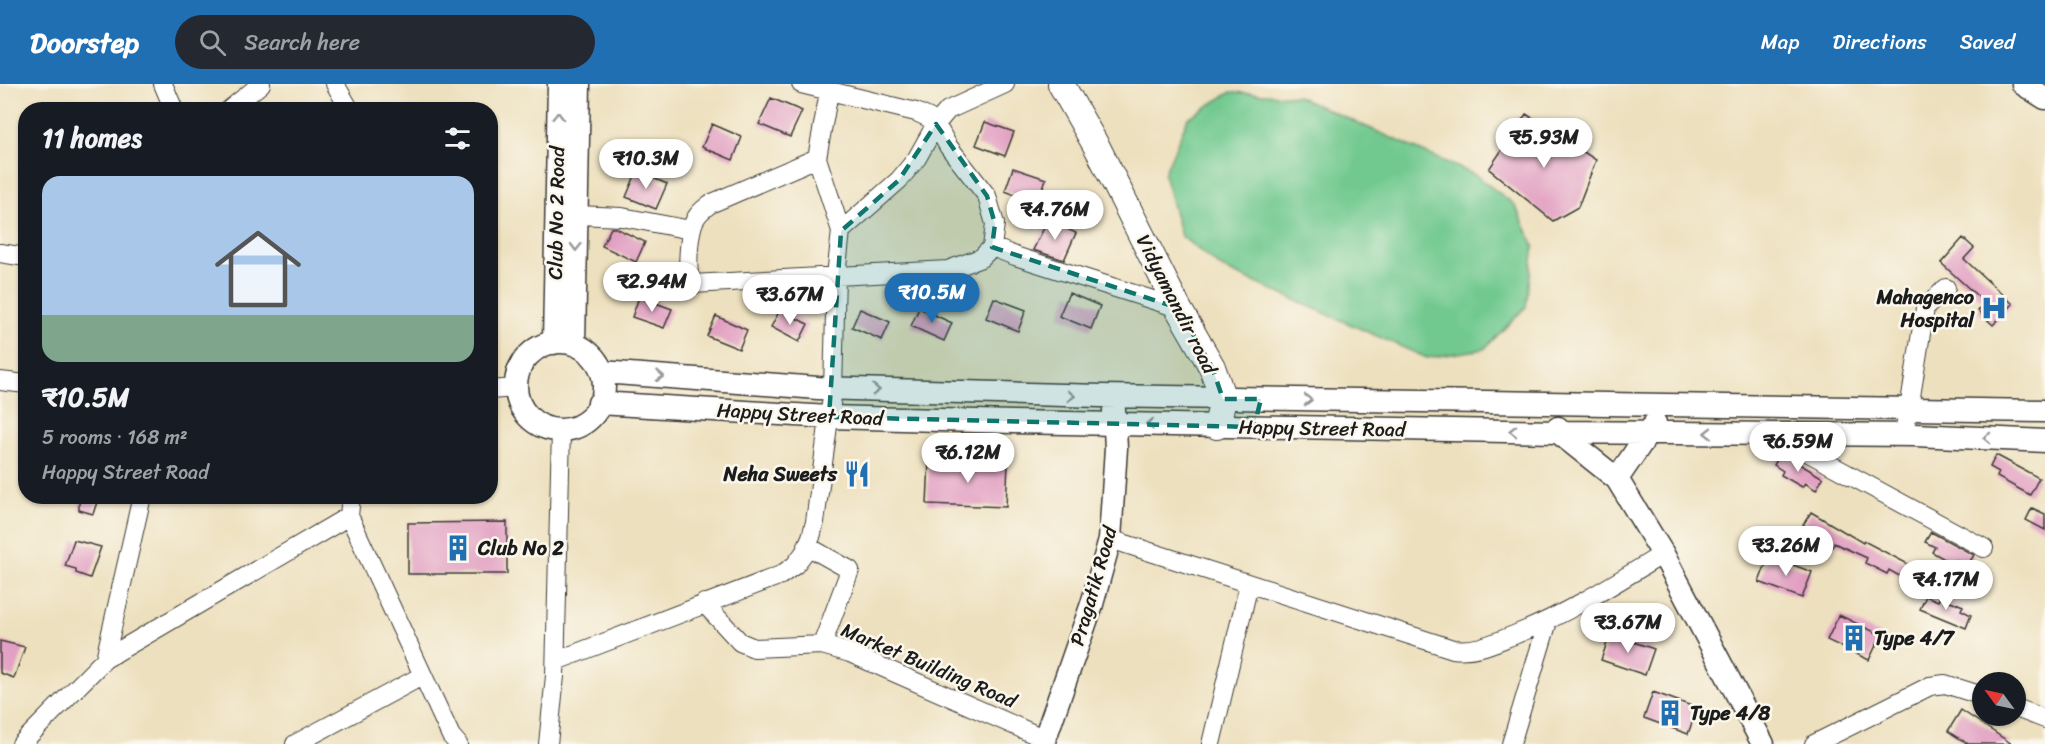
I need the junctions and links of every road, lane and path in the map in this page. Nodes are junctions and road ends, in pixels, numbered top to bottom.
1 (163, 84) edge
2 (261, 84) edge
3 (335, 84) edge
4 (559, 84) edge
5 (579, 84) edge
6 (801, 84) edge
7 (1005, 84) edge
8 (1061, 84) edge
9 (2023, 84) edge
10 (829, 92) junction
11 (2045, 98) edge
12 (171, 102) edge
13 (239, 102) edge
14 (345, 102) edge
15 (936, 124) junction
16 (817, 158) junction
17 (577, 215) junction
18 (691, 230) junction
19 (841, 231) junction
20 (992, 247) junction
21 (0, 253) edge
22 (18, 256) edge
23 (836, 276) junction
24 (1946, 288) dead end
25 (1178, 308) junction
26 (564, 343) junction
27 (602, 372) junction
28 (0, 381) edge
29 (18, 383) edge
30 (516, 388) junction
31 (498, 389) edge
32 (833, 389) junction
33 (1115, 397) junction
34 (1188, 398) junction
35 (1223, 399) junction
36 (1261, 399) junction
37 (1557, 402) junction
38 (599, 403) junction
39 (1666, 404) junction
40 (1909, 409) junction
41 (2045, 411) edge
42 (829, 417) junction
43 (1113, 424) junction
44 (1182, 426) junction
45 (1217, 426) junction
46 (1254, 427) junction
47 (561, 430) junction
48 (1558, 432) junction
49 (1650, 433) junction
50 (1775, 434) junction
51 (1903, 435) junction
52 (2045, 441) edge
53 (1617, 479) junction
54 (140, 504) edge
55 (350, 504) edge
56 (349, 516) junction
57 (1110, 539) junction
58 (807, 546) junction
59 (1984, 549) dead end
60 (1663, 554) junction
61 (1249, 584) junction
62 (704, 603) junction
63 (1548, 621) junction
64 (822, 645) junction
65 (105, 659) junction
66 (556, 661) junction
67 (422, 676) junction
68 (1972, 693) edge
69 (2026, 712) edge
70 (2045, 719) edge
71 (1044, 742) edge
72 (21, 744) edge
73 (295, 744) edge
74 (458, 744) edge
75 (548, 744) edge
76 (1211, 744) edge
77 (1511, 744) edge
78 (1763, 744) edge
79 (1814, 744) edge

1 - 12 street
2 - 13 street
3 - 14 street
26 -> 4 street, Club No 2 Road
5 - 17 street, Club No 2 Road
6 - 10 street
7 - 15 street
8 - 25 main road, Vidyamandir road
9 - 11 street
10 - 15 street
10 - 16 street
15 - 19 street
15 - 20 street
16 - 18 street
16 - 19 street
17 - 18 street
17 -> 26 street, Club No 2 Road
18 - 23 street
19 - 23 street
20 - 23 street
20 - 25 street
21 - 22 street
23 - 32 street
24 - 40 street
25 - 35 main road, Vidyamandir road
26 - 27 street
26 - 30 street
27 -> 32 street, Happy Street Road
27 - 38 street
28 - 29 street
30 - 31 street
30 - 47 street
32 -> 33 street, Happy Street Road
32 - 42 street
33 - 34 street, Happy Street Road
33 - 43 street, Pragatik Road
34 - 35 street, Happy Street Road
34 - 44 street
35 - 36 street, Happy Street Road
35 - 45 main road
36 -> 37 street, Happy Street Road
36 - 46 street
37 - 39 street, Happy Street Road
37 - 48 street
38 - 42 street, Happy Street Road
38 - 47 street
39 - 40 street, Happy Street Road
39 - 49 street
40 - 41 street, Happy Street Road
40 - 51 street
42 - 43 street, Happy Street Road
42 - 58 street
44 -> 43 street, Happy Street Road
43 - 57 street, Pragatik Road
44 - 45 street, Happy Street Road
45 - 46 street, Happy Street Road
48 -> 46 street, Happy Street Road
47 - 66 street
48 - 49 street, Happy Street Road
48 - 53 street
50 -> 49 street, Happy Street Road
49 - 53 street
50 - 51 street, Happy Street Road
50 - 59 street
52 -> 51 street, Happy Street Road
53 - 60 street
54 - 65 street
55 - 56 street
56 - 65 street
56 - 67 street
57 - 61 street
57 - 71 street, Pragatik Road
58 - 62 street
58 - 64 street
60 - 63 street
60 - 78 street
61 - 63 street
61 - 76 street
62 - 64 street, Market Building Road
62 - 66 street
63 - 77 street
64 - 71 street, Market Building Road
65 - 72 street
66 - 75 street
67 - 73 street
67 - 74 street
68 - 79 street
69 - 70 street

